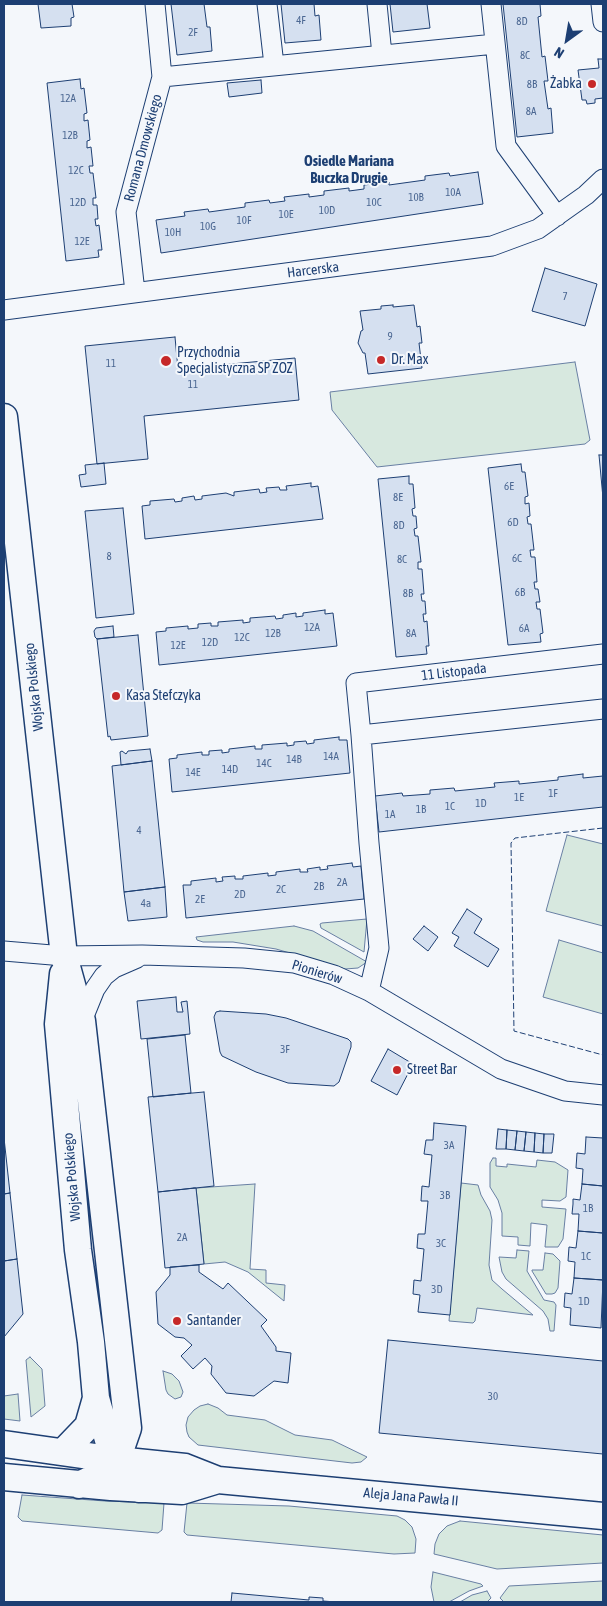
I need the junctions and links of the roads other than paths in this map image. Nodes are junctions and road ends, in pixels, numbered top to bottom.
1 (155, 4) edge
2 (267, 4) edge
3 (377, 4) edge
4 (491, 4) edge
5 (601, 4) edge
6 (603, 22) edge
7 (495, 44) junction
8 (382, 55) junction
9 (274, 65) junction
10 (162, 77) junction
11 (603, 179) edge
12 (557, 216) junction
13 (135, 292) junction
14 (4, 310) edge
15 (4, 417) edge
16 (603, 654) edge
17 (603, 709) edge
18 (361, 735) junction
19 (4, 951) edge
20 (142, 955) junction
21 (64, 956) junction
22 (369, 991) junction
23 (82, 1021) junction
24 (603, 1095) edge
25 (96, 1398) junction
26 (4, 1444) edge
27 (63, 1452) junction
28 (117, 1460) junction
29 (4, 1477) edge
30 (218, 1480) junction
31 (79, 1485) junction
32 (140, 1489) junction
33 (603, 1516) edge

1 - 10 street, Romana Dmowskiego
2 - 9 street
3 - 8 street
4 - 7 street
5 - 6 street
7 - 8 street
7 - 12 street
8 - 9 street
9 - 10 street
10 - 13 street, Romana Dmowskiego
11 - 12 street, Harcerska
12 - 13 street, Harcerska
13 - 14 street, Harcerska
15 - 21 street, Wojska Polskiego
16 - 18 street, 11 Listopada
17 - 18 street
18 - 22 street, 11 Listopada
19 - 21 street, Pionierów
20 - 21 street, Pionierów
20 - 22 street, Pionierów
20 - 23 street, Wojska Polskiego
21 - 23 street, Wojska Polskiego
21 - 25 street, Wojska Polskiego
22 - 24 street, Pionierów
23 - 28 street, Wojska Polskiego
25 - 27 street, Wojska Polskiego
25 - 28 street, Wojska Polskiego
26 - 27 street, Aleja Jana Pawła II
27 - 28 street, Aleja Jana Pawła II
28 - 30 street, Aleja Jana Pawła II
28 - 31 street
28 - 32 street, Wojska Polskiego
29 - 31 street, Aleja Jana Pawła II
30 - 32 street, Aleja Jana Pawła II
30 - 33 street, Aleja Jana Pawła II
31 - 32 street, Aleja Jana Pawła II

